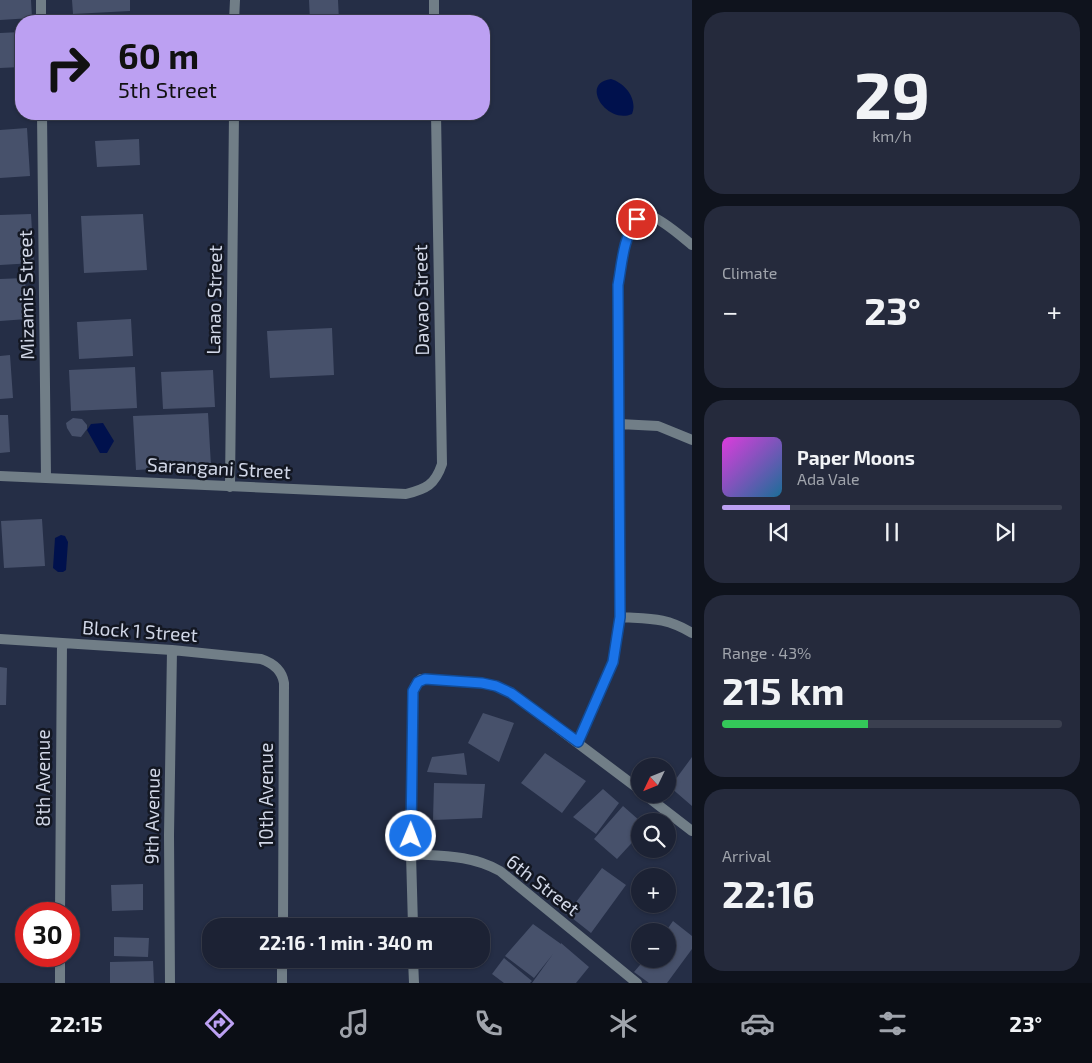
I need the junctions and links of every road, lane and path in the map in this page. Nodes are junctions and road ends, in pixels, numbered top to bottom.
1 (41, 0) edge
2 (234, 0) edge
3 (434, 0) edge
4 (41, 15) edge
5 (234, 15) edge
6 (434, 15) edge
7 (42, 120) edge
8 (234, 120) edge
9 (436, 120) edge
10 (692, 245) edge
11 (619, 424) junction
12 (692, 440) edge
13 (0, 476) edge
14 (46, 477) junction
15 (433, 482) joint
16 (230, 487) junction
17 (620, 617) junction
18 (692, 633) edge
19 (0, 639) edge
20 (62, 643) junction
21 (172, 650) junction
22 (275, 666) joint
23 (578, 742) junction
24 (631, 783) edge
25 (656, 803) edge
26 (692, 831) edge
27 (411, 854) junction
28 (60, 902) edge
29 (282, 918) edge
30 (413, 918) edge
31 (60, 967) edge
32 (282, 968) edge
33 (413, 968) edge
34 (60, 983) edge
35 (170, 983) edge
36 (282, 983) edge
37 (414, 983) edge
38 (637, 983) edge

1 - 4 street
2 - 5 street
3 - 6 street
7 - 14 street, Mizamis Street
8 - 16 street, Lanao Street
9 - 15 street, Davao Street
10 - 11 street
11 - 12 street
11 - 17 street
13 - 14 street, Sarangani Street
14 - 16 street, Sarangani Street
15 - 16 street, Sarangani Street
17 - 18 street
17 - 23 street
19 - 20 street, Block 1 Street
20 - 21 street, Block 1 Street
20 - 28 street, 8th Avenue
21 - 22 street, Block 1 Street
21 - 35 street, 9th Avenue
22 - 29 street, 10th Avenue
23 - 24 street
23 - 27 street
25 - 26 street
27 - 30 street
27 - 38 street, 6th Street
31 - 34 street
32 - 36 street
33 - 37 street

